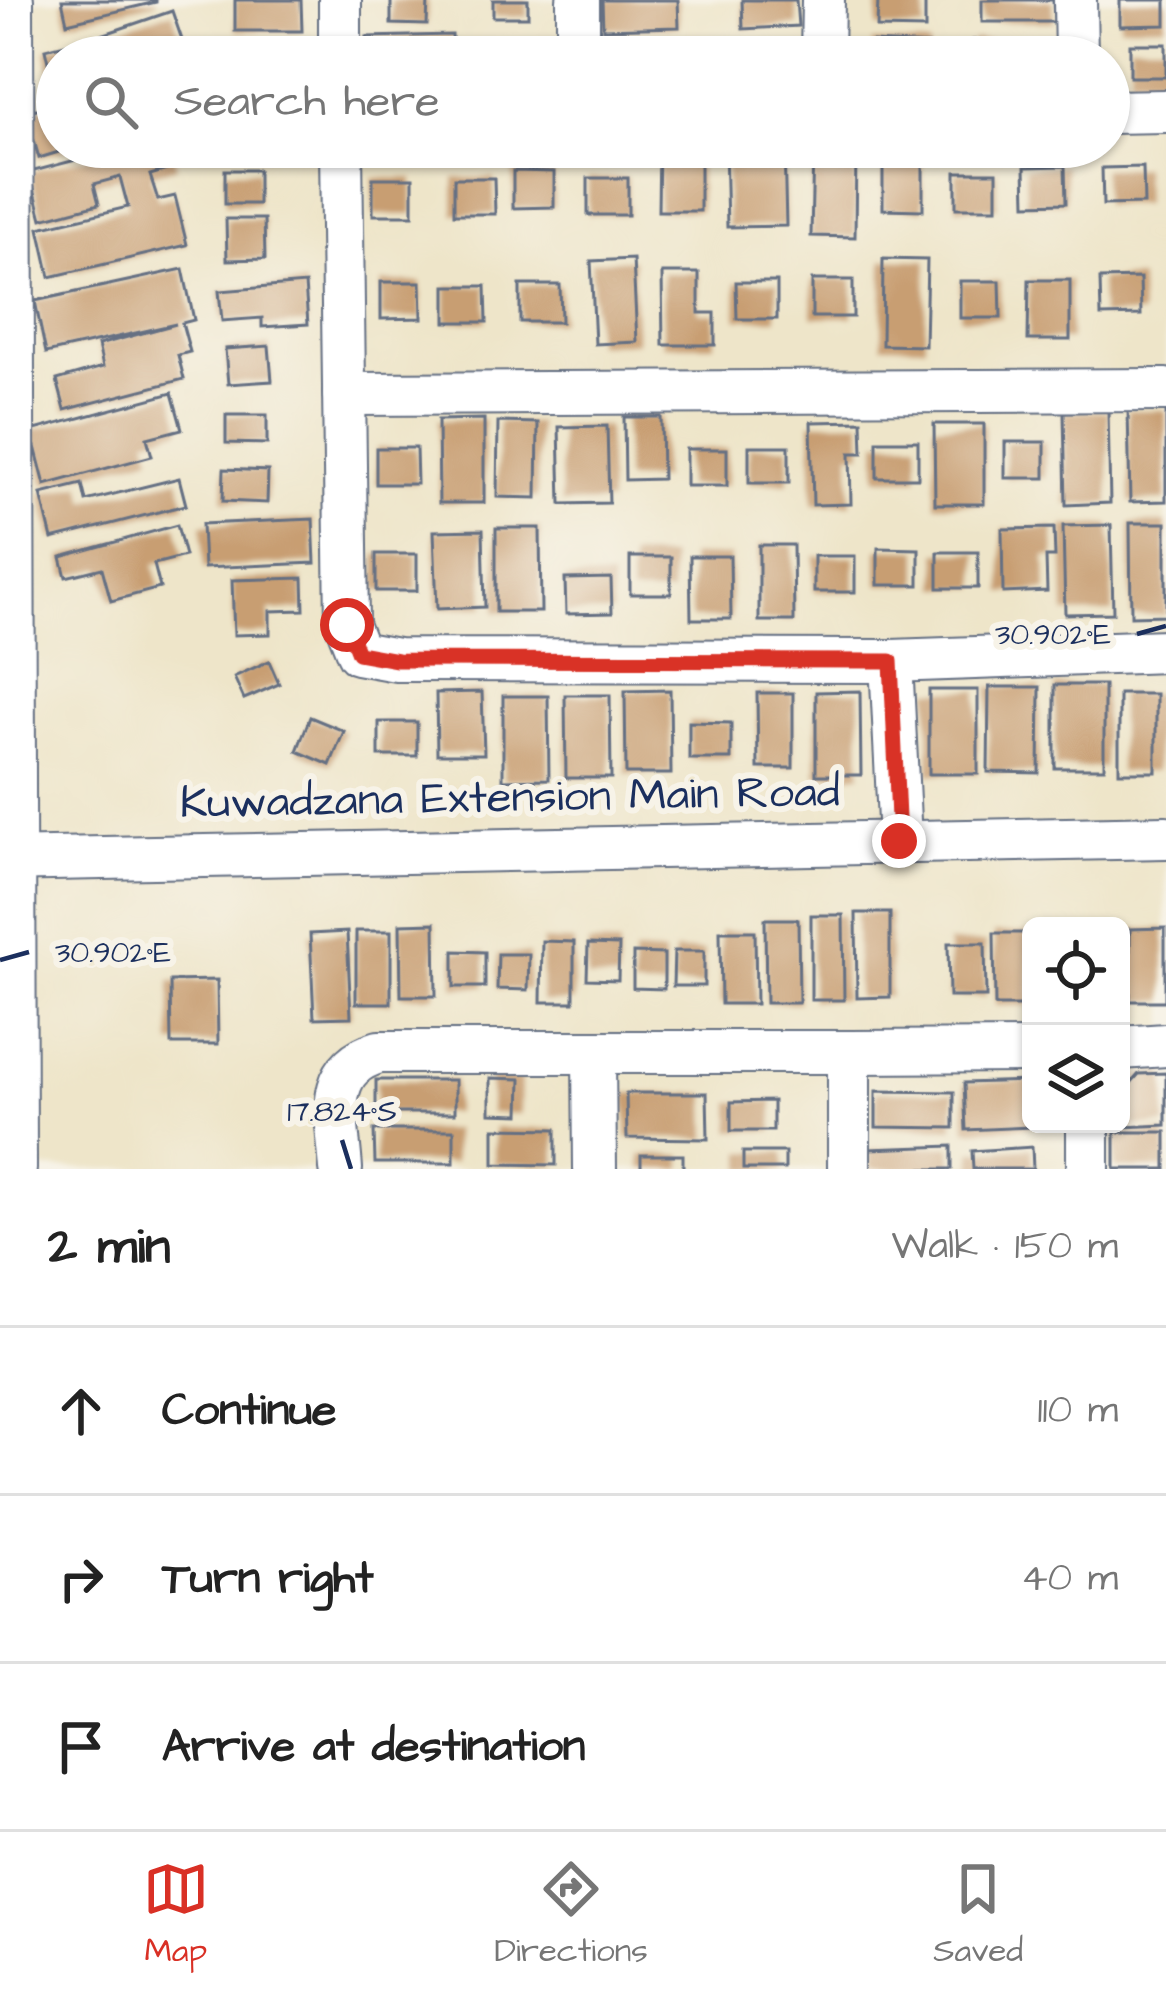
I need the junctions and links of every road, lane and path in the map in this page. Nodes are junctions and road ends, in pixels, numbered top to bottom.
1 (12, 0) edge
2 (340, 0) edge
3 (578, 0) edge
4 (823, 0) edge
5 (1075, 0) edge
6 (340, 36) edge
7 (578, 36) edge
8 (822, 36) edge
9 (1076, 36) edge
10 (1166, 111) edge
11 (1130, 112) edge
12 (341, 168) edge
13 (1166, 390) edge
14 (344, 394) junction
15 (1166, 651) edge
16 (891, 661) junction
17 (1166, 837) edge
18 (899, 841) junction
19 (6, 860) edge
20 (1166, 1045) edge
21 (1130, 1047) edge
22 (1022, 1051) edge
23 (849, 1052) junction
24 (594, 1053) junction
25 (1088, 1133) edge
26 (15, 1169) edge
27 (340, 1169) edge
28 (595, 1169) edge
29 (849, 1169) edge
30 (1088, 1169) edge

1 - 19 street
2 - 6 street
3 - 7 street
4 - 8 street
5 - 9 street
10 - 11 street
12 - 14 street
13 - 14 street
14 - 16 street
15 - 16 street
16 - 18 street
17 - 18 street, Kuwadzana Extension Main Road
18 - 19 street, Kuwadzana Extension Main Road
19 - 26 street
20 - 21 street
22 - 23 street
23 - 24 street
23 - 29 street
24 - 27 street
24 - 28 street
25 - 30 street

